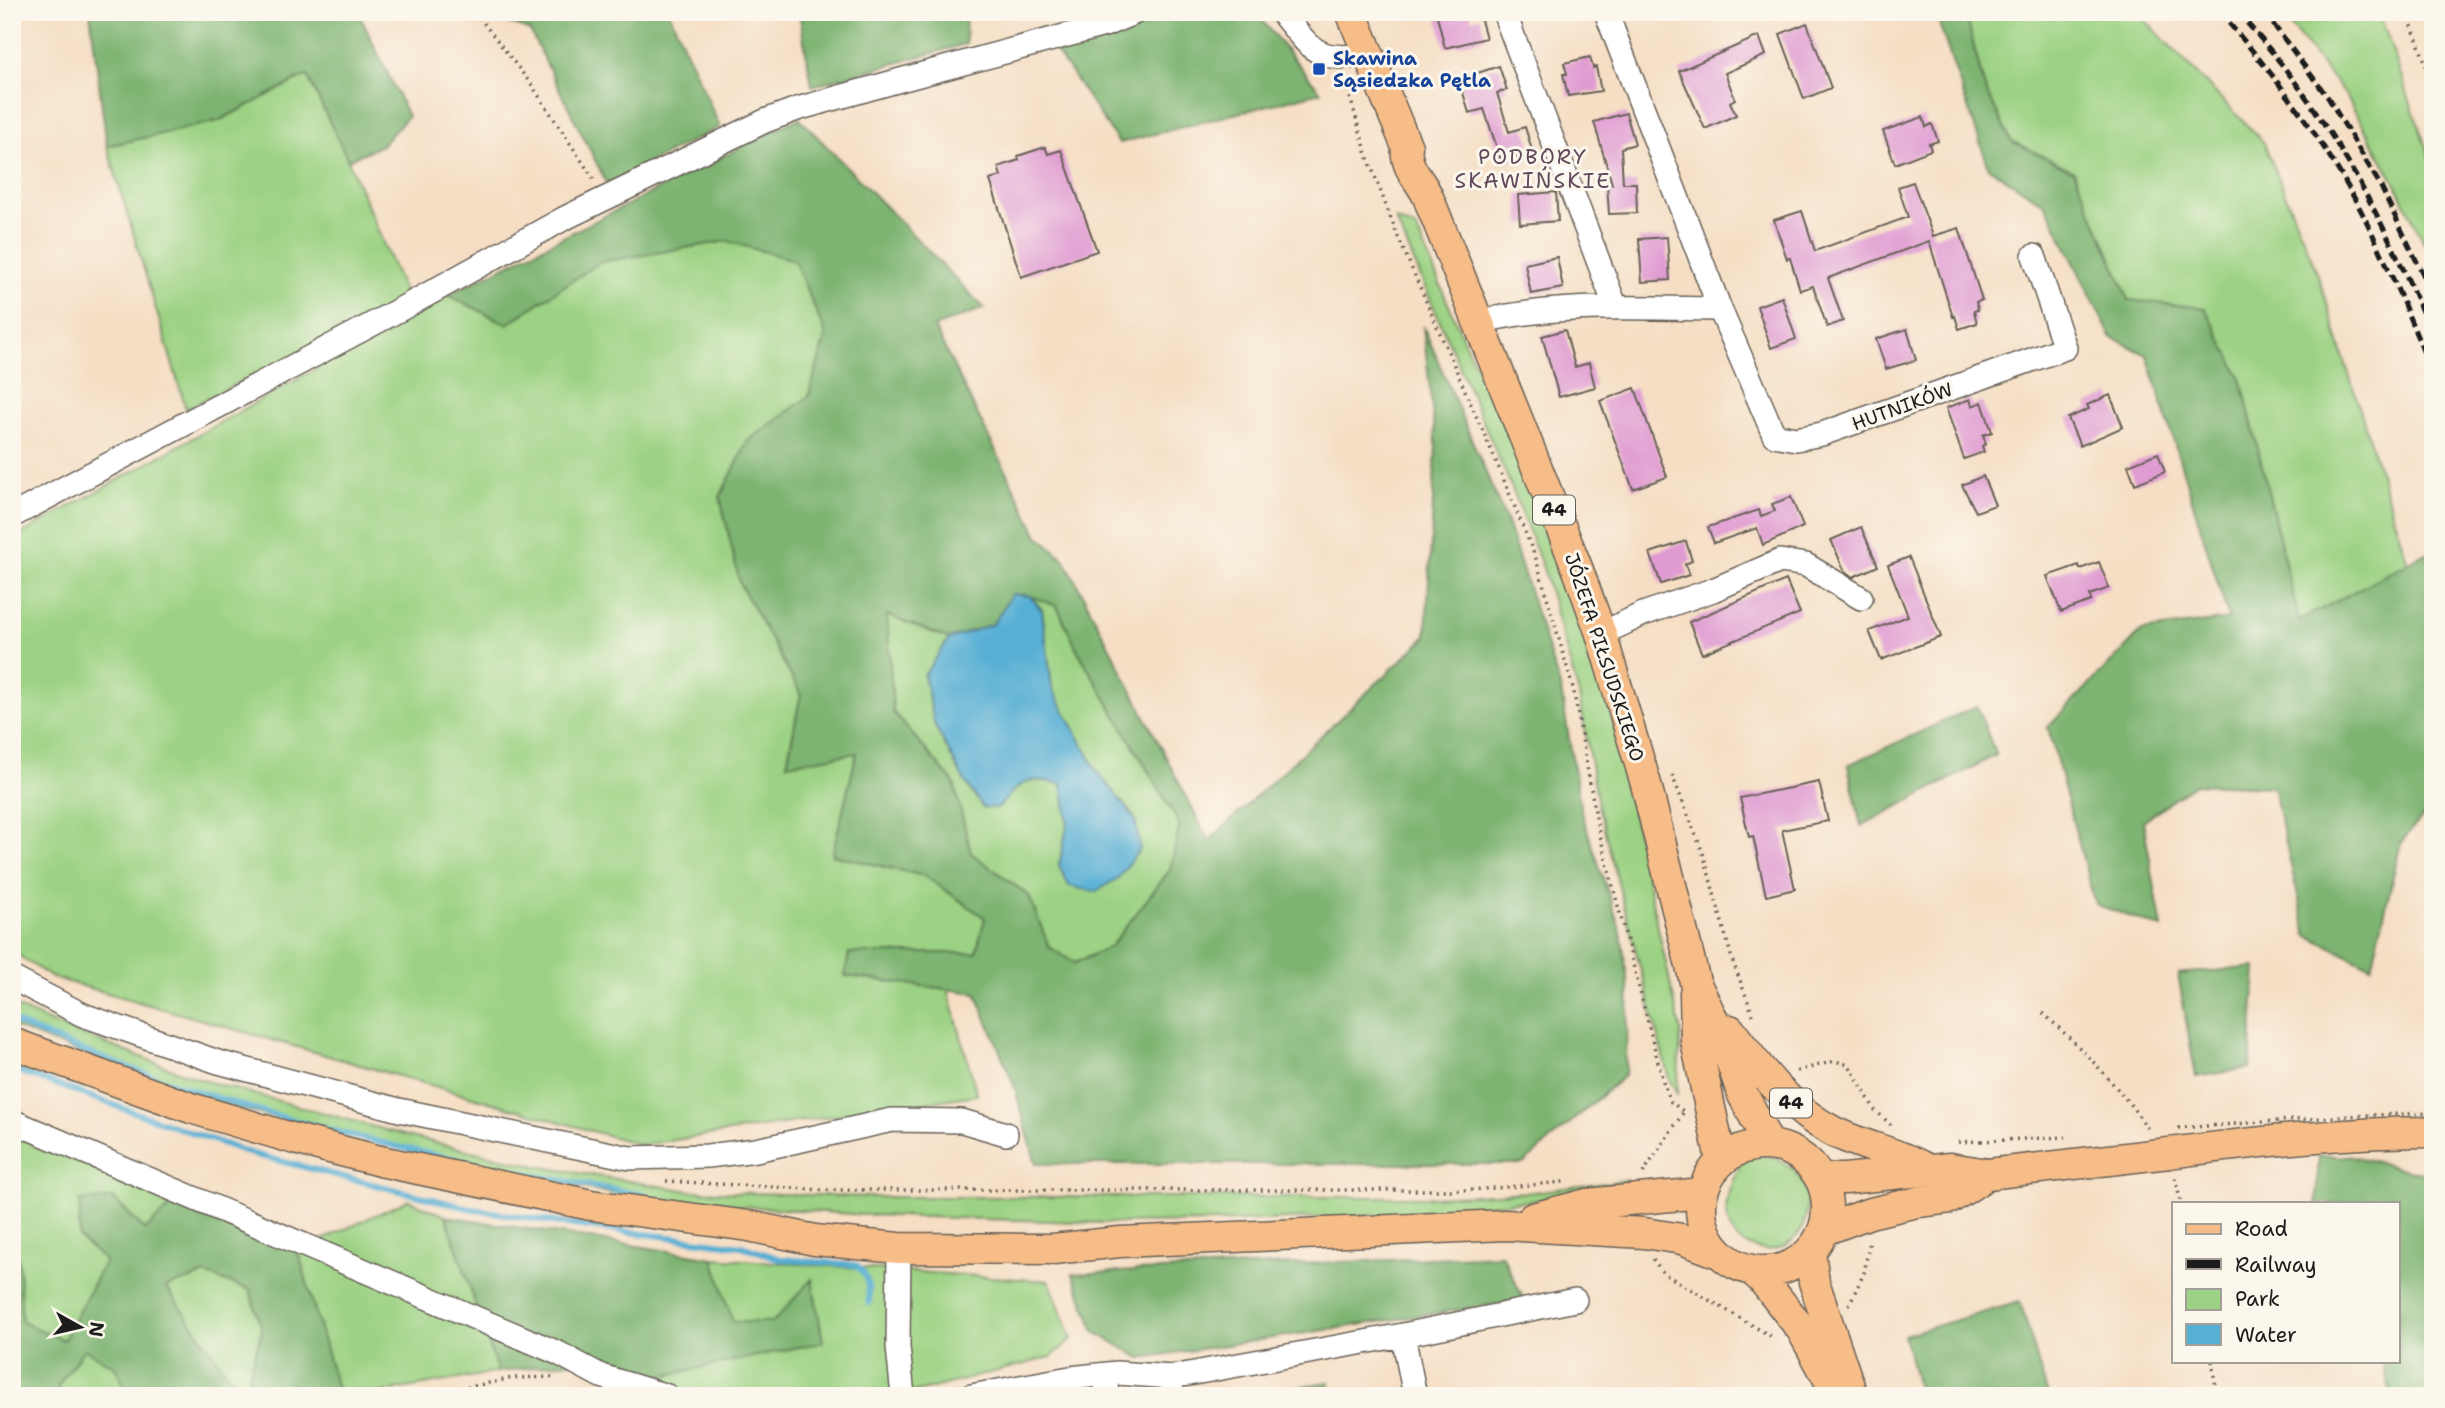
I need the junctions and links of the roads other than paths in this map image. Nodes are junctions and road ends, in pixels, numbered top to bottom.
1 (1136, 12) edge
2 (1281, 12) edge
3 (1351, 12) edge
4 (1504, 12) edge
5 (1605, 12) edge
6 (1356, 56) junction
7 (2034, 256) dead end
8 (1616, 308) junction
9 (1720, 309) junction
10 (1478, 322) junction
11 (12, 516) edge
12 (1861, 598) dead end
13 (1601, 634) junction
14 (12, 978) edge
15 (1695, 982) junction
16 (12, 1043) edge
17 (12, 1121) edge
18 (2433, 1132) edge
19 (1006, 1134) dead end
20 (1769, 1144) junction
21 (1721, 1160) junction
22 (1929, 1170) junction
23 (1988, 1174) junction
24 (1821, 1179) junction
25 (1702, 1193) junction
26 (1505, 1225) junction
27 (749, 1226) junction
28 (1817, 1240) junction
29 (1120, 1242) junction
30 (900, 1248) junction
31 (1719, 1252) junction
32 (1752, 1270) junction
33 (1575, 1300) dead end
34 (1403, 1335) junction
35 (1107, 1385) edge
36 (1172, 1386) edge
37 (667, 1396) edge
38 (903, 1396) edge
39 (971, 1396) edge
40 (1415, 1396) edge
41 (1838, 1396) edge
42 (1852, 1396) edge

1 - 11 street
2 - 6 street
3 - 6 main road, JÓZEFA PIŁSUDSKIEGO / 44
4 - 8 street
5 - 9 street, HUTNIKÓW
6 - 10 main road, JÓZEFA PIŁSUDSKIEGO / 44
7 - 9 street, HUTNIKÓW
8 - 9 street
8 - 10 street
10 - 13 main road, JÓZEFA PIŁSUDSKIEGO / 44
12 - 13 street
13 - 15 main road, JÓZEFA PIŁSUDSKIEGO / 44
14 - 19 street
15 - 20 main road, JÓZEFA PIŁSUDSKIEGO / 44
15 - 21 main road, JÓZEFA PIŁSUDSKIEGO / 44
15 - 22 main road, 44
16 - 27 main road
17 - 37 street
18 - 23 main road, 44, bridge
20 - 21 main road, 44
20 - 24 main road, 44
21 - 25 main road
22 - 23 main road, 44
22 - 24 main road, 44
23 - 28 main road, 44
24 - 28 main road
25 - 26 main road
25 - 31 main road
26 - 29 main road
26 - 31 main road
27 - 29 main road
27 - 30 main road
28 - 32 main road, 44
28 - 42 main road
29 - 30 main road
30 - 38 street
31 - 32 main road
32 - 41 main road
33 - 34 street
34 - 36 street
34 - 40 street
35 - 36 street
35 - 39 street

